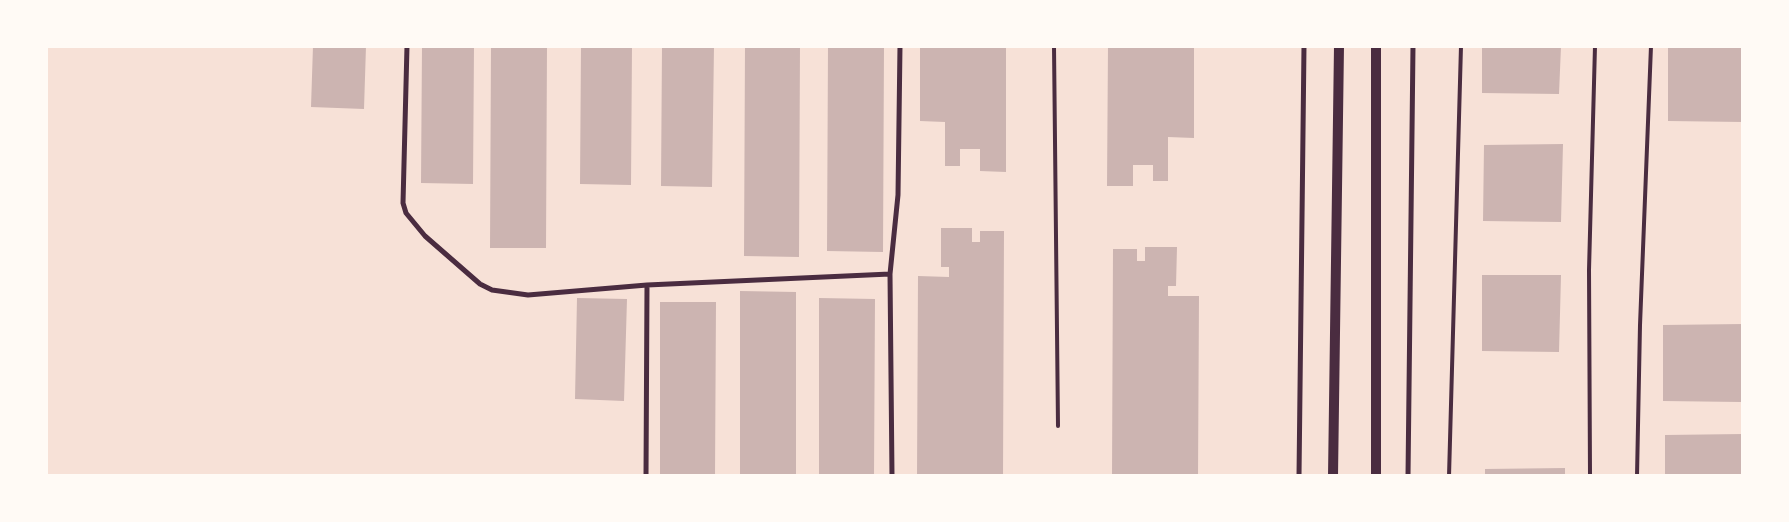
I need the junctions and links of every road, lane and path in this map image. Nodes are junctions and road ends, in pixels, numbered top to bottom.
1 (407, 46) edge
2 (900, 46) edge
3 (1054, 46) edge
4 (1304, 46) edge
5 (1339, 46) edge
6 (1376, 46) edge
7 (1413, 46) edge
8 (1461, 46) edge
9 (1595, 46) edge
10 (1651, 46) edge
11 (890, 274) junction
12 (647, 285) junction
13 (1058, 426) dead end
14 (646, 476) edge
15 (892, 476) edge
16 (1299, 476) edge
17 (1333, 476) edge
18 (1376, 476) edge
19 (1408, 476) edge
20 (1449, 476) edge
21 (1590, 476) edge
22 (1637, 476) edge

1 - 12 street
2 - 11 street
3 - 13 lane
4 - 16 street
5 - 17 main road
6 - 18 main road
7 - 19 street
8 - 20 lane
9 - 21 lane
10 - 22 lane
11 - 12 street
11 - 15 street
12 - 14 street

